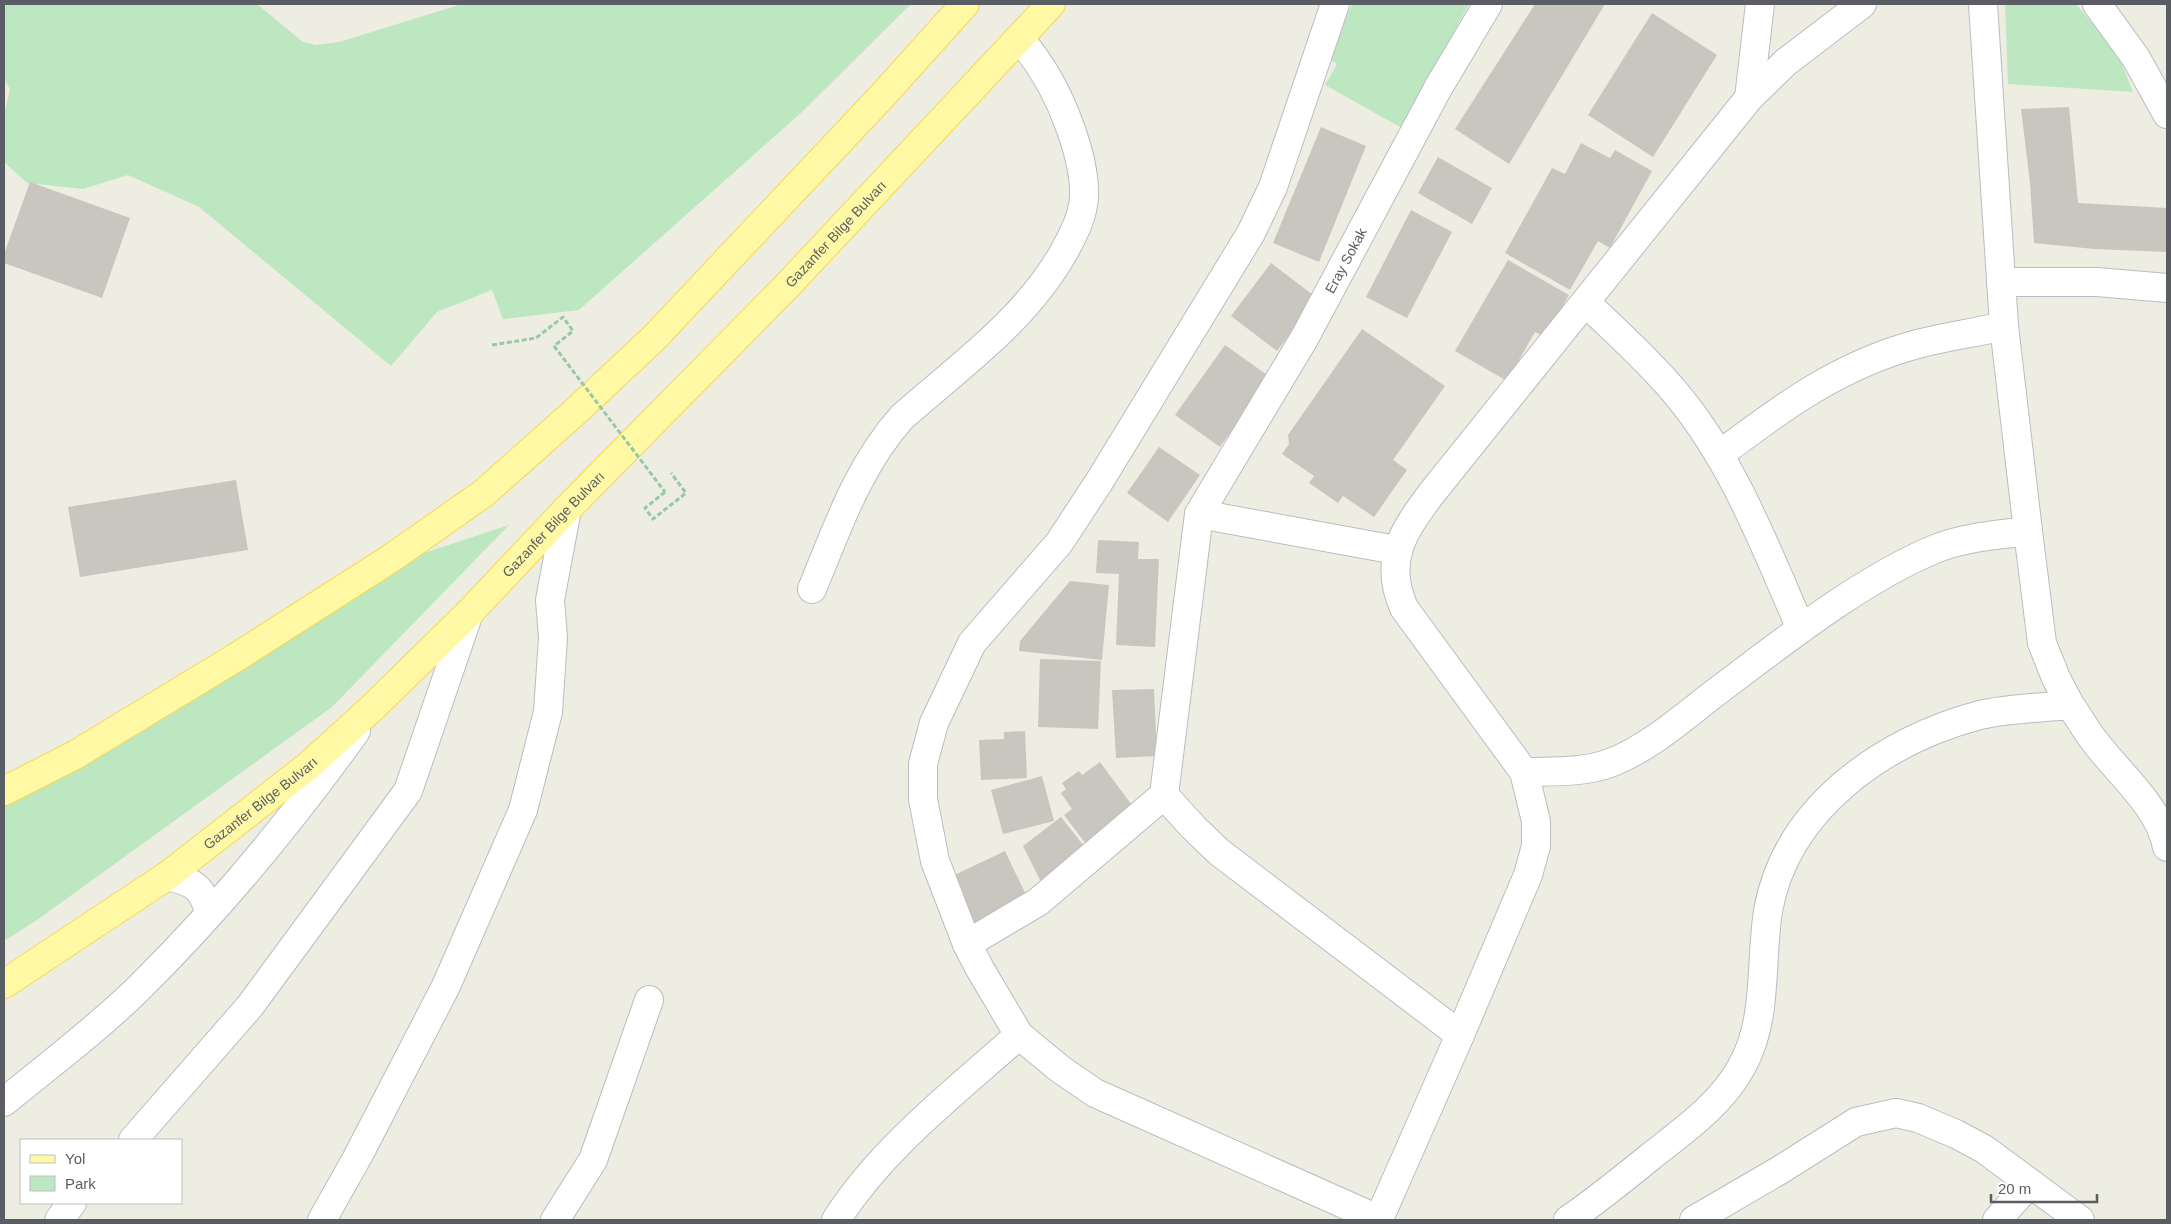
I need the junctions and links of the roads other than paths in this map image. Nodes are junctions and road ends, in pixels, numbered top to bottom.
1 (965, 4) edge
2 (1051, 4) edge
3 (1335, 4) edge
4 (1488, 4) edge
5 (1760, 4) edge
6 (1862, 4) edge
7 (1983, 4) edge
8 (2097, 4) edge
9 (1020, 39) junction
10 (1749, 98) junction
11 (2167, 114) edge
12 (2001, 282) junction
13 (2167, 288) edge
14 (1586, 303) junction
15 (2004, 326) junction
16 (1719, 455) junction
17 (567, 509) junction
18 (1199, 514) junction
19 (2028, 531) junction
20 (1396, 550) junction
21 (812, 589) dead end
22 (469, 613) junction
23 (1802, 628) junction
24 (2070, 705) junction
25 (372, 708) junction
26 (1524, 772) junction
27 (4, 791) edge
28 (1164, 795) junction
29 (2167, 847) edge
30 (168, 876) junction
31 (209, 912) junction
32 (967, 944) junction
33 (4, 984) edge
34 (649, 1000) dead end
35 (1019, 1035) junction
36 (1460, 1035) junction
37 (4, 1102) edge
38 (134, 1139) edge
39 (2030, 1183) junction
40 (71, 1204) edge
41 (59, 1220) edge
42 (322, 1220) edge
43 (555, 1220) edge
44 (836, 1220) edge
45 (1380, 1220) edge
46 (1568, 1220) edge
47 (1694, 1220) edge
48 (1997, 1220) edge
49 (2080, 1220) edge

1 - 27 main road
2 - 9 main road, Gazanfer Bilge Bulvarı
3 - 32 street
4 - 18 street, Eray Sokak
5 - 10 street
6 - 10 street
7 - 12 street
8 - 11 street
9 - 17 main road, Gazanfer Bilge Bulvarı
9 - 21 street
10 - 14 street
12 - 13 street
12 - 15 street
14 - 16 street
14 - 20 street
15 - 16 street
15 - 19 street
16 - 23 street
17 - 22 main road, Gazanfer Bilge Bulvarı
17 - 42 street
18 - 20 street
18 - 28 street
19 - 23 street
19 - 24 street
20 - 26 street
22 - 25 main road, Gazanfer Bilge Bulvarı
22 - 38 street
23 - 26 street
24 - 29 street
24 - 46 street
25 - 30 main road, Gazanfer Bilge Bulvarı
25 - 31 street
26 - 36 street
28 - 32 street
28 - 36 street
30 - 31 street
30 - 33 main road, Gazanfer Bilge Bulvarı
31 - 37 street
32 - 35 street
34 - 43 street
35 - 44 street
35 - 45 street
36 - 45 street
39 - 47 street
39 - 48 street
39 - 49 street
40 - 41 street

